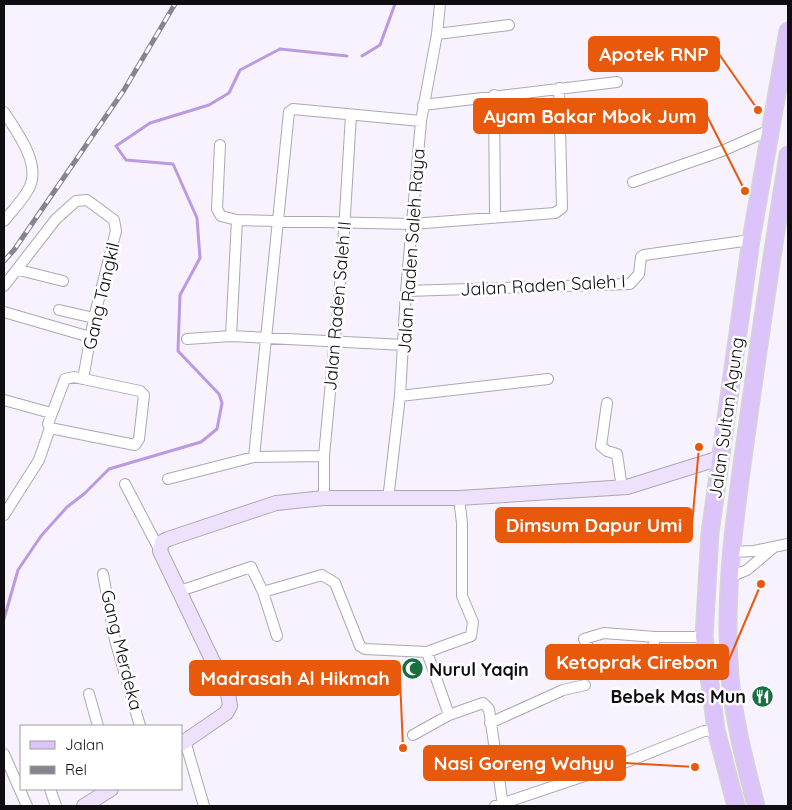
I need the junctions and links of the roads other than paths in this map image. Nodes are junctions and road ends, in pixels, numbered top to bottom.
1 (440, 4) edge
2 (509, 25) dead end
3 (788, 31) edge
4 (437, 34) junction
5 (617, 82) dead end
6 (559, 88) junction
7 (494, 95) junction
8 (423, 105) junction
9 (4, 112) edge
10 (351, 115) junction
11 (420, 121) junction
12 (770, 130) junction
13 (220, 145) dead end
14 (788, 155) edge
15 (633, 182) dead end
16 (496, 217) junction
17 (237, 220) junction
18 (4, 221) edge
19 (344, 221) junction
20 (280, 222) junction
21 (412, 224) junction
22 (751, 240) junction
23 (19, 270) junction
24 (746, 277) junction
25 (768, 280) junction
26 (63, 281) dead end
27 (4, 286) edge
28 (406, 291) junction
29 (60, 310) dead end
30 (4, 312) edge
31 (94, 318) junction
32 (231, 336) junction
33 (90, 338) junction
34 (266, 338) junction
35 (187, 339) dead end
36 (336, 340) junction
37 (404, 345) junction
38 (83, 379) junction
39 (548, 379) dead end
40 (400, 396) junction
41 (4, 400) edge
42 (607, 403) dead end
43 (51, 413) junction
44 (50, 428) junction
45 (324, 456) junction
46 (254, 457) junction
47 (720, 458) junction
48 (168, 479) dead end
49 (124, 484) dead end
50 (622, 488) junction
51 (324, 498) junction
52 (459, 498) junction
53 (388, 500) junction
54 (4, 515) edge
55 (710, 533) junction
56 (733, 534) junction
57 (788, 544) edge
58 (773, 548) junction
59 (160, 551) junction
60 (732, 552) junction
61 (103, 574) dead end
62 (730, 577) junction
63 (180, 591) junction
64 (263, 592) junction
65 (277, 636) dead end
66 (655, 637) junction
67 (704, 637) junction
68 (427, 652) junction
69 (585, 685) dead end
70 (89, 694) dead end
71 (449, 715) junction
72 (490, 723) junction
73 (98, 725) edge
74 (140, 725) edge
75 (716, 730) junction
76 (412, 735) dead end
77 (183, 742) edge
78 (4, 754) edge
79 (50, 790) edge
80 (103, 791) edge
81 (500, 805) edge
82 (27, 806) edge
83 (56, 806) edge
84 (84, 806) edge
85 (204, 806) edge
86 (736, 806) edge
87 (756, 806) edge

1 - 4 street, Jalan Raden Saleh Raya
2 - 4 street
3 - 12 main road, Jalan Sultan Agung
4 - 8 street, Jalan Raden Saleh Raya
5 - 6 street
6 - 7 street
6 - 16 street
7 - 8 street
7 - 16 street
8 - 11 street, Jalan Raden Saleh Raya
9 - 18 street
10 - 11 street
10 - 19 street, Jalan Raden Saleh II
10 - 20 street
11 - 21 street, Jalan Raden Saleh Raya
12 - 15 street
12 - 22 main road, Jalan Sultan Agung
13 - 17 street
14 - 25 main road, Jalan Sultan Agung
16 - 21 street
17 - 20 street
17 - 32 street
19 - 20 street
19 - 21 street
19 - 36 street, Jalan Raden Saleh II
20 - 34 street
21 - 28 street, Jalan Raden Saleh Raya
22 - 24 main road, Jalan Sultan Agung
22 - 28 street, Jalan Raden Saleh I
23 - 26 street
23 - 27 street, Gang Tangkil
23 - 31 street, Gang Tangkil
24 - 25 main road
24 - 47 main road, Jalan Sultan Agung
25 - 56 main road, Jalan Sultan Agung
28 - 37 street, Jalan Raden Saleh Raya
29 - 31 street
30 - 33 street
31 - 33 street, Gang Tangkil
32 - 34 street
32 - 35 street
33 - 38 street, Gang Tangkil
34 - 36 street
34 - 46 street
36 - 37 street
36 - 45 street, Jalan Raden Saleh II
37 - 40 street, Jalan Raden Saleh Raya
38 - 43 street
38 - 44 street
39 - 40 street
40 - 53 street, Jalan Raden Saleh Raya
41 - 43 street
42 - 50 street
43 - 44 street
44 - 54 street
45 - 46 street
45 - 51 street, Jalan Raden Saleh II
46 - 48 street
47 - 50 street
47 - 55 main road, Jalan Sultan Agung
49 - 59 street
50 - 52 street
51 - 53 street
51 - 59 street
52 - 53 street
52 - 68 street
55 - 56 main road
55 - 67 main road, Jalan Sultan Agung
56 - 60 main road, Jalan Sultan Agung
57 - 58 street
58 - 60 street
58 - 62 street
59 - 63 street
60 - 62 main road, Jalan Sultan Agung
61 - 74 street, Gang Merdeka
62 - 87 main road, Jalan Sultan Agung
63 - 64 street
63 - 77 street
64 - 65 street
64 - 68 street
66 - 66 street
66 - 67 street
67 - 75 main road, Jalan Sultan Agung
68 - 71 street
69 - 72 street
70 - 73 street
71 - 72 street
71 - 76 street
72 - 81 street
75 - 81 street
75 - 86 main road, Jalan Sultan Agung
77 - 85 street
78 - 82 street
79 - 83 street
80 - 84 street

